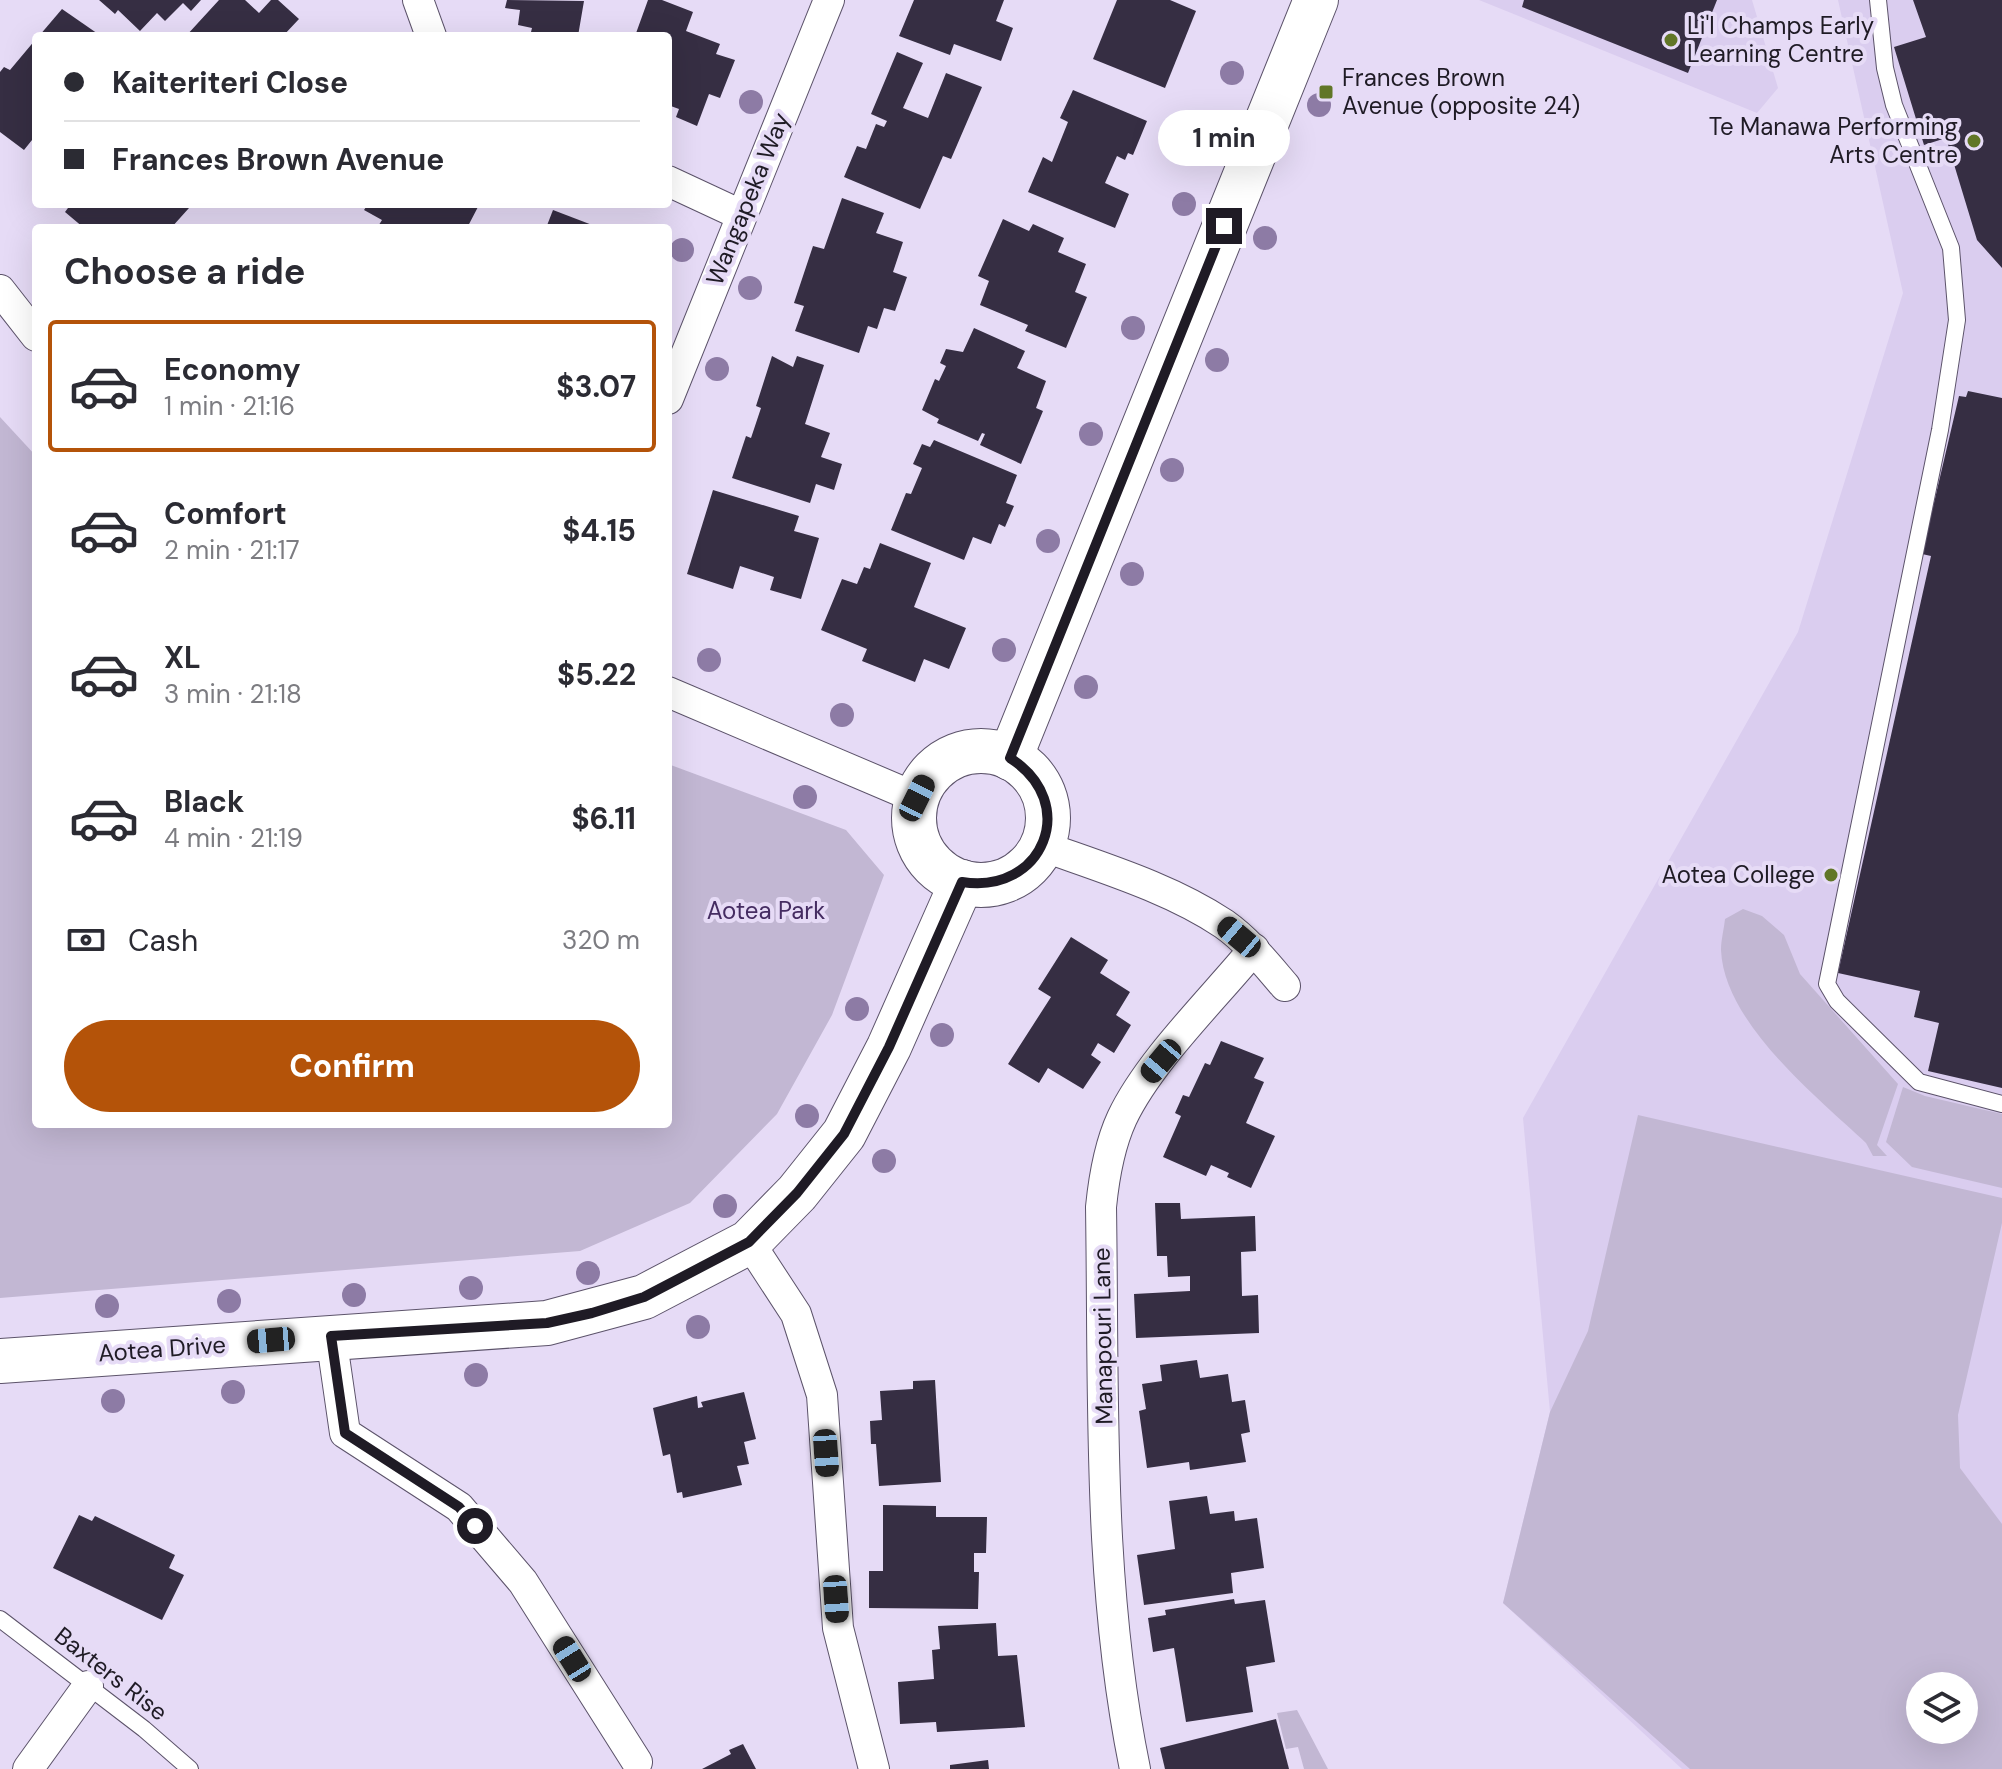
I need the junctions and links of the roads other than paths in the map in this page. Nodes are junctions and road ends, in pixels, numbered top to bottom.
1 (418, 0) edge
2 (829, 0) edge
3 (1316, 0) edge
4 (1878, 0) edge
5 (430, 32) edge
6 (672, 183) edge
7 (741, 215) junction
8 (0, 290) edge
9 (32, 331) edge
10 (672, 389) edge
11 (672, 694) edge
12 (1010, 758) junction
13 (917, 798) junction
14 (1042, 846) junction
15 (962, 882) junction
16 (1254, 949) junction
17 (1285, 986) dead end
18 (2002, 1104) edge
19 (749, 1242) junction
20 (331, 1336) junction
21 (0, 1361) edge
22 (0, 1619) edge
23 (88, 1686) junction
24 (637, 1762) dead end
25 (28, 1769) edge
26 (190, 1769) edge
27 (874, 1769) edge
28 (1135, 1769) edge

1 - 5 street
2 - 7 street, Wangapeka Way
3 - 12 street
4 - 18 lane
6 - 7 street
7 - 10 street, Wangapeka Way
8 - 9 street
11 - 13 street
12 - 13 street
12 - 14 street
13 - 15 street
14 - 15 street
14 - 16 street
15 - 19 street, Aotea Drive
16 - 17 street
16 - 28 street, Manapouri Lane
19 - 20 street, Aotea Drive
19 - 27 street
20 - 21 street, Aotea Drive
20 - 24 street
22 - 23 lane, Baxters Rise
23 - 25 street
23 - 26 lane, Baxters Rise

